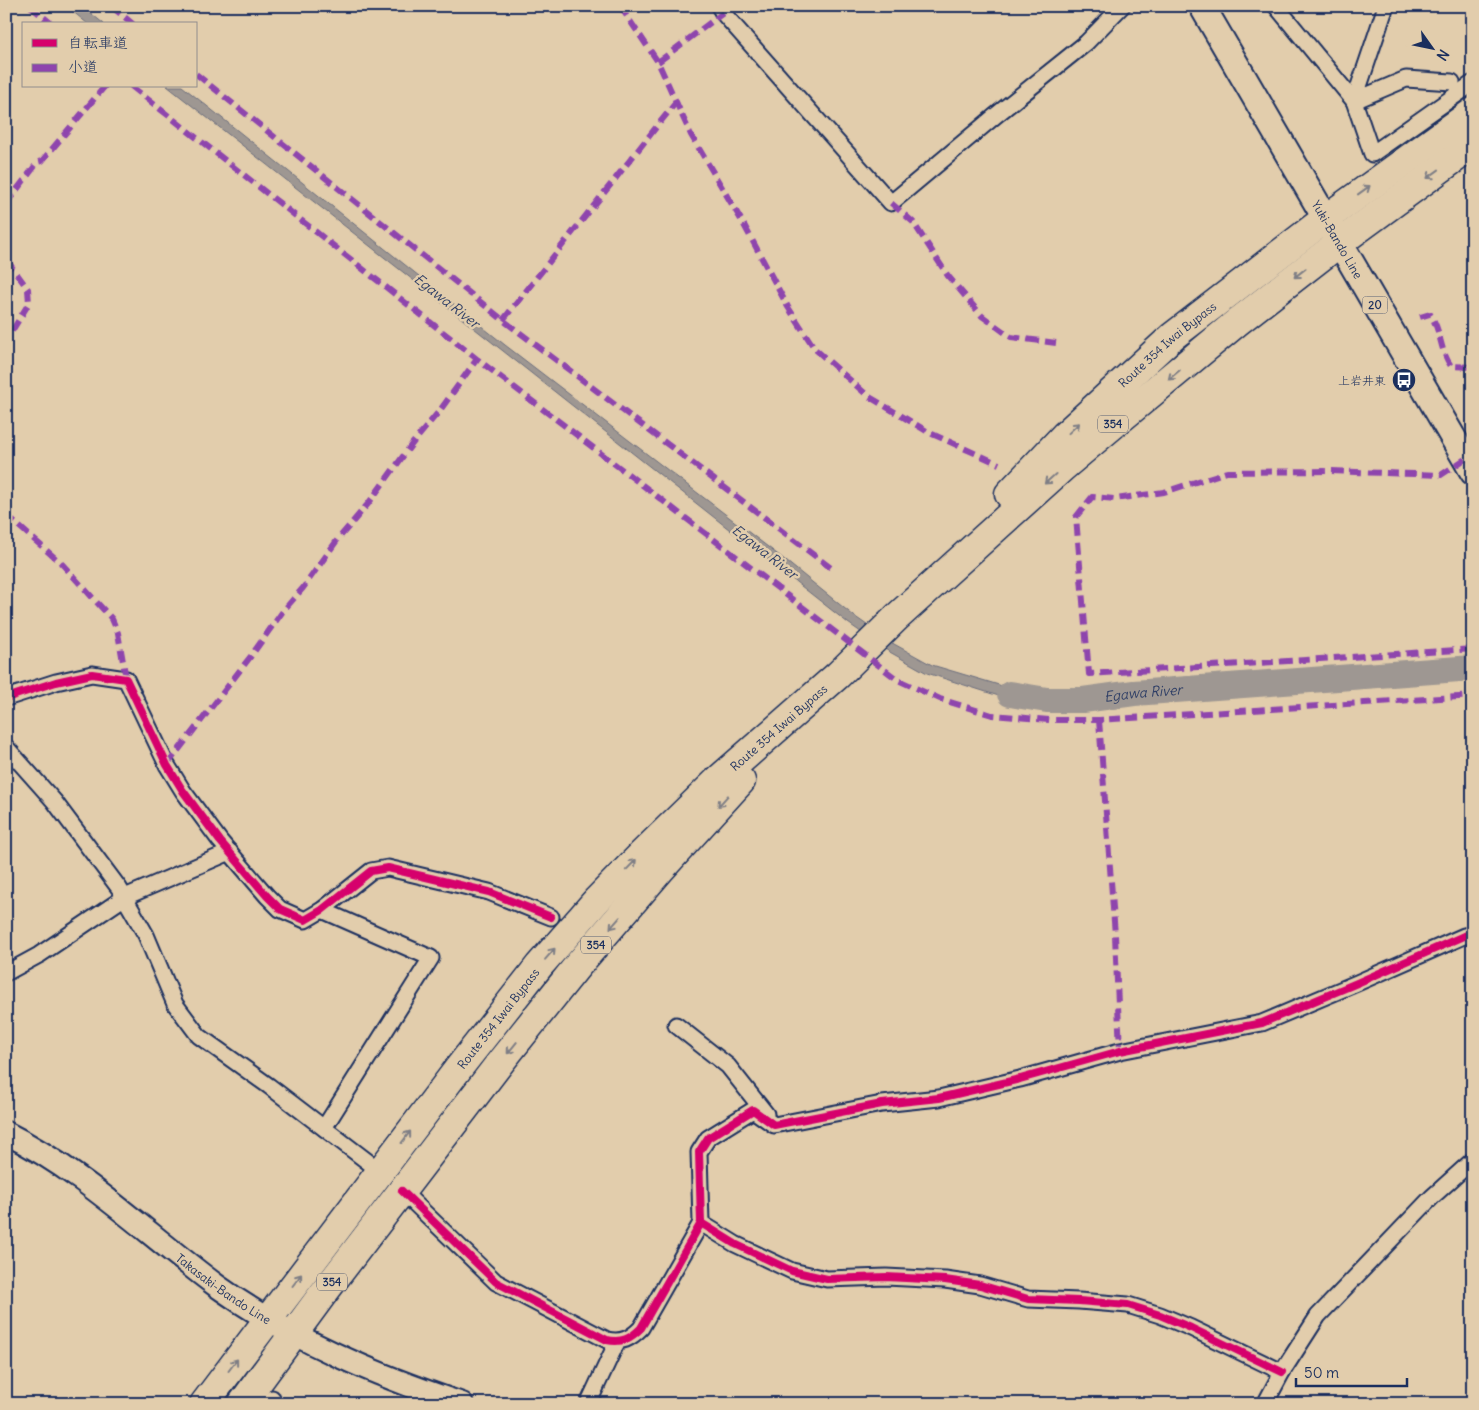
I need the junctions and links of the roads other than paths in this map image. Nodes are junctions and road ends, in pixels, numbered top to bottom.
1 (719, 6) edge
2 (1122, 6) edge
3 (1202, 6) edge
4 (1276, 6) edge
5 (1386, 6) edge
6 (1452, 82) dead end
7 (1473, 83) edge
8 (1354, 101) junction
9 (1473, 112) edge
10 (1473, 145) edge
11 (1325, 219) junction
12 (1339, 242) junction
13 (1473, 472) edge
14 (898, 617) junction
15 (838, 675) junction
16 (6, 698) edge
17 (6, 747) edge
18 (230, 852) junction
19 (125, 897) junction
20 (322, 910) junction
21 (551, 917) dead end
22 (1473, 934) edge
23 (6, 973) edge
24 (676, 1025) dead end
25 (774, 1125) junction
26 (324, 1128) junction
27 (6, 1133) edge
28 (1473, 1160) edge
29 (380, 1171) junction
30 (402, 1191) junction
31 (701, 1223) junction
32 (268, 1319) junction
33 (294, 1334) junction
34 (617, 1342) junction
35 (1282, 1372) junction
36 (204, 1404) edge
37 (242, 1404) edge
38 (462, 1404) edge
39 (588, 1404) edge
40 (1265, 1404) edge

1 - 2 street
3 - 11 main road, Yuki-Bando Line / 20
4 - 8 street
5 - 8 street
6 - 8 street
7 - 8 street
11 -> 9 highway, Route 354 Iwai Bypass / 354
10 -> 12 highway, Route 354 Iwai Bypass / 354
11 - 12 main road, Yuki-Bando Line / 20
14 -> 11 highway, Route 354 Iwai Bypass / 354
12 - 13 main road, Yuki-Bando Line / 20
12 -> 14 highway, Route 354 Iwai Bypass / 354
14 - 15 highway, Route 354 Iwai Bypass / 354
29 -> 15 highway, Route 354 Iwai Bypass / 354
15 -> 30 highway, Route 354 Iwai Bypass / 354
16 - 18 street
17 - 19 street
18 - 19 street
18 - 20 street
19 - 23 street
19 - 26 street
20 - 21 street
20 - 26 street
22 - 25 street
24 - 25 street
25 - 31 street
26 - 29 street
27 - 32 main road, Takasaki-Bando Line
28 - 35 street
32 -> 29 highway, Route 354 Iwai Bypass / 354
30 - 33 highway, Route 354 Iwai Bypass / 354
30 - 34 street
31 - 34 street
31 - 35 street
32 - 33 main road, Takasaki-Bando Line
36 -> 32 highway, Route 354 Iwai Bypass / 354
33 - 37 highway, Route 354 Iwai Bypass / 354
33 - 38 main road, Takasaki-Bando Line
34 - 39 street
35 - 40 street

